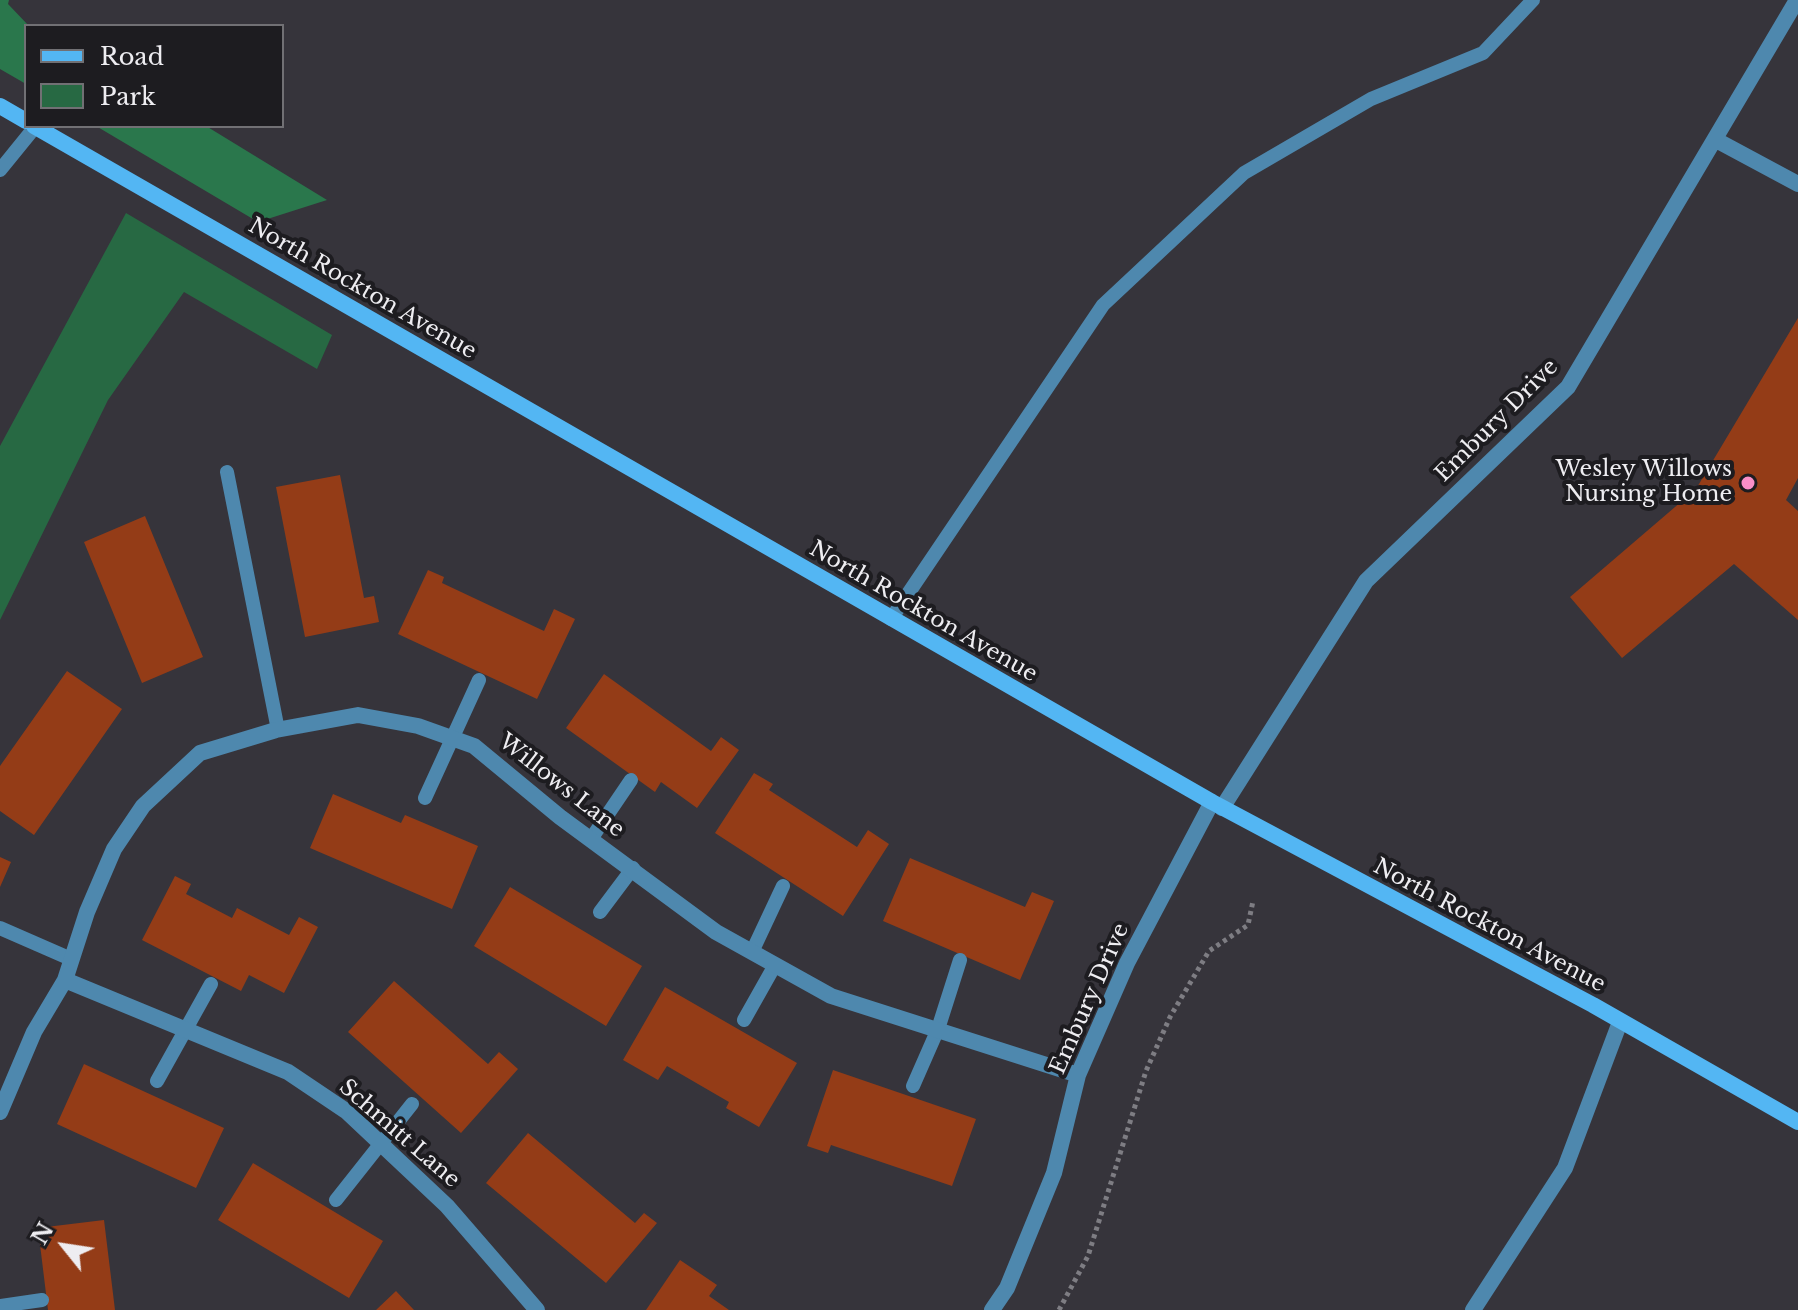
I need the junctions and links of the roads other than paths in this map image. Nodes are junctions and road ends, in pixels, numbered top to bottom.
1 (1533, 0) edge
2 (1797, 0) edge
3 (0, 106) edge
4 (24, 120) edge
5 (33, 128) edge
6 (38, 128) edge
7 (1716, 140) junction
8 (0, 170) edge
9 (1798, 184) edge
10 (227, 472) dead end
11 (891, 619) junction
12 (479, 680) dead end
13 (278, 730) junction
14 (454, 739) junction
15 (631, 780) dead end
16 (425, 798) dead end
17 (1217, 805) junction
18 (591, 839) junction
19 (633, 868) junction
20 (783, 886) dead end
21 (600, 912) dead end
22 (0, 928) edge
23 (752, 952) junction
24 (71, 959) junction
25 (960, 960) dead end
26 (775, 965) junction
27 (65, 980) junction
28 (211, 984) dead end
29 (744, 1020) dead end
30 (1620, 1022) junction
31 (189, 1029) junction
32 (938, 1029) junction
33 (1078, 1075) junction
34 (157, 1081) dead end
35 (913, 1086) dead end
36 (412, 1104) dead end
37 (0, 1112) edge
38 (1798, 1122) edge
39 (382, 1143) junction
40 (336, 1200) dead end
41 (42, 1300) dead end
42 (0, 1306) edge
43 (537, 1310) edge
44 (992, 1310) edge
45 (1473, 1310) edge

1 - 11 lane
2 - 7 street, Embury Drive
3 - 4 street
5 - 8 lane
6 - 11 street, North Rockton Avenue
7 - 9 street
7 - 17 street, Embury Drive
10 - 13 lane
11 - 17 street, North Rockton Avenue
12 - 14 lane
13 - 14 street, Willows Lane
13 - 24 street, Willows Lane
14 - 16 lane
14 - 18 street, Willows Lane
15 - 18 lane
17 - 30 street, North Rockton Avenue
17 - 33 street, Embury Drive
18 - 19 street, Willows Lane
19 - 21 lane
19 - 23 street, Willows Lane
20 - 23 lane
22 - 24 lane
23 - 26 street, Willows Lane
24 - 27 street, Willows Lane
25 - 32 lane
26 - 29 lane
26 - 32 street, Willows Lane
27 - 31 street, Schmitt Lane
27 - 37 street, Willows Lane
28 - 31 lane
30 - 38 street, North Rockton Avenue
30 - 45 street
31 - 34 lane
31 - 39 street, Schmitt Lane
32 - 33 street, Willows Lane
32 - 35 lane
33 - 44 street, Embury Drive
36 - 39 lane
39 - 40 lane
39 - 43 street, Schmitt Lane
41 - 42 lane

